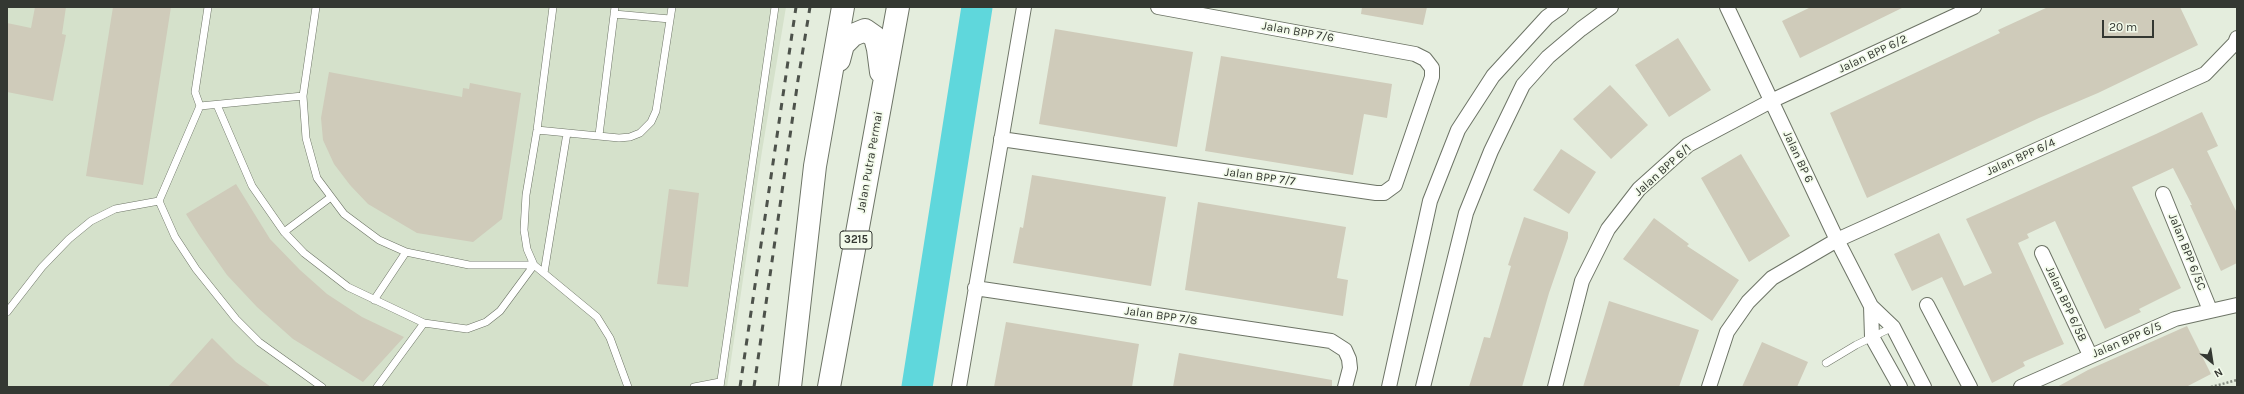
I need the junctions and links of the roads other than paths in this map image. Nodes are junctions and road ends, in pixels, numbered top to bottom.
1 (208, 7) edge
2 (316, 7) edge
3 (553, 7) edge
4 (672, 7) edge
5 (774, 7) edge
6 (843, 7) edge
7 (898, 7) edge
8 (1024, 7) edge
9 (1158, 7) edge
10 (1561, 7) edge
11 (1611, 7) edge
12 (1726, 7) edge
13 (1974, 7) edge
14 (614, 10) edge
15 (670, 19) junction
16 (2237, 38) edge
17 (1432, 68) joint
18 (827, 93) junction
19 (883, 93) junction
20 (303, 96) junction
21 (1771, 101) junction
22 (217, 104) junction
23 (200, 106) junction
24 (537, 130) junction
25 (567, 133) junction
26 (598, 135) junction
27 (1001, 139) junction
28 (2163, 194) dead end
29 (331, 197) junction
30 (159, 201) junction
31 (284, 232) junction
32 (1837, 240) junction
33 (406, 252) junction
34 (2042, 253) dead end
35 (534, 265) junction
36 (544, 273) junction
37 (975, 288) junction
38 (374, 300) junction
39 (1927, 305) dead end
40 (2237, 305) edge
41 (1871, 306) junction
42 (2210, 310) junction
43 (7, 312) edge
44 (424, 323) junction
45 (1893, 327) junction
46 (1872, 337) junction
47 (2090, 356) junction
48 (1910, 360) junction
49 (1826, 363) dead end
50 (1890, 369) junction
51 (720, 385) edge
52 (322, 387) edge
53 (377, 387) edge
54 (628, 387) edge
55 (694, 387) edge
56 (790, 387) edge
57 (829, 387) edge
58 (959, 387) edge
59 (1346, 387) edge
60 (1389, 387) edge
61 (1423, 387) edge
62 (1555, 387) edge
63 (1709, 387) edge
64 (1900, 387) edge
65 (1924, 387) edge
66 (1970, 387) edge
67 (2021, 387) edge

1 - 23 lane
2 - 20 lane
3 - 24 lane
4 - 15 lane
5 - 51 lane
6 - 18 main road
7 - 19 main road, Jalan Putra Permai / 3215
8 - 27 street
9 - 17 street, Jalan BPP 7/6
10 - 60 street
11 - 61 street
12 - 21 street, Jalan BP 6
13 - 21 street, Jalan BPP 6/2
14 - 15 lane
14 - 26 lane
15 - 26 lane
16 - 32 street, Jalan BPP 6/4
17 - 27 street, Jalan BPP 7/7
18 - 19 main road
18 - 56 main road
19 - 57 main road, Jalan Putra Permai / 3215
20 - 22 lane
20 - 29 lane
21 - 32 street, Jalan BP 6
21 - 62 street, Jalan BPP 6/1
22 - 23 lane
22 - 31 lane
23 - 30 lane
24 - 25 lane
24 - 35 lane
25 - 26 lane
25 - 36 lane
27 - 37 street
28 - 42 street, Jalan BPP 6/5C
29 - 31 lane
29 - 33 lane
30 - 43 lane
30 - 52 lane
31 - 38 lane
32 - 41 street, Jalan BP 6
32 - 63 street, Jalan BPP 6/4
33 - 35 lane
33 - 38 lane
34 - 47 street, Jalan BPP 6/5B
35 - 36 lane
35 - 44 lane
36 - 54 lane
37 - 58 street
37 - 59 street, Jalan BPP 7/8
38 - 44 lane
39 - 66 street
40 - 42 street, Jalan BPP 6/5
41 - 45 street
41 - 46 street
42 - 47 street, Jalan BPP 6/5
44 - 53 lane
45 - 46 lane
45 - 48 street
46 - 49 lane
46 - 50 street
47 - 67 street, Jalan BPP 6/5
48 - 50 street
48 - 65 street
50 - 64 street
51 - 55 lane

